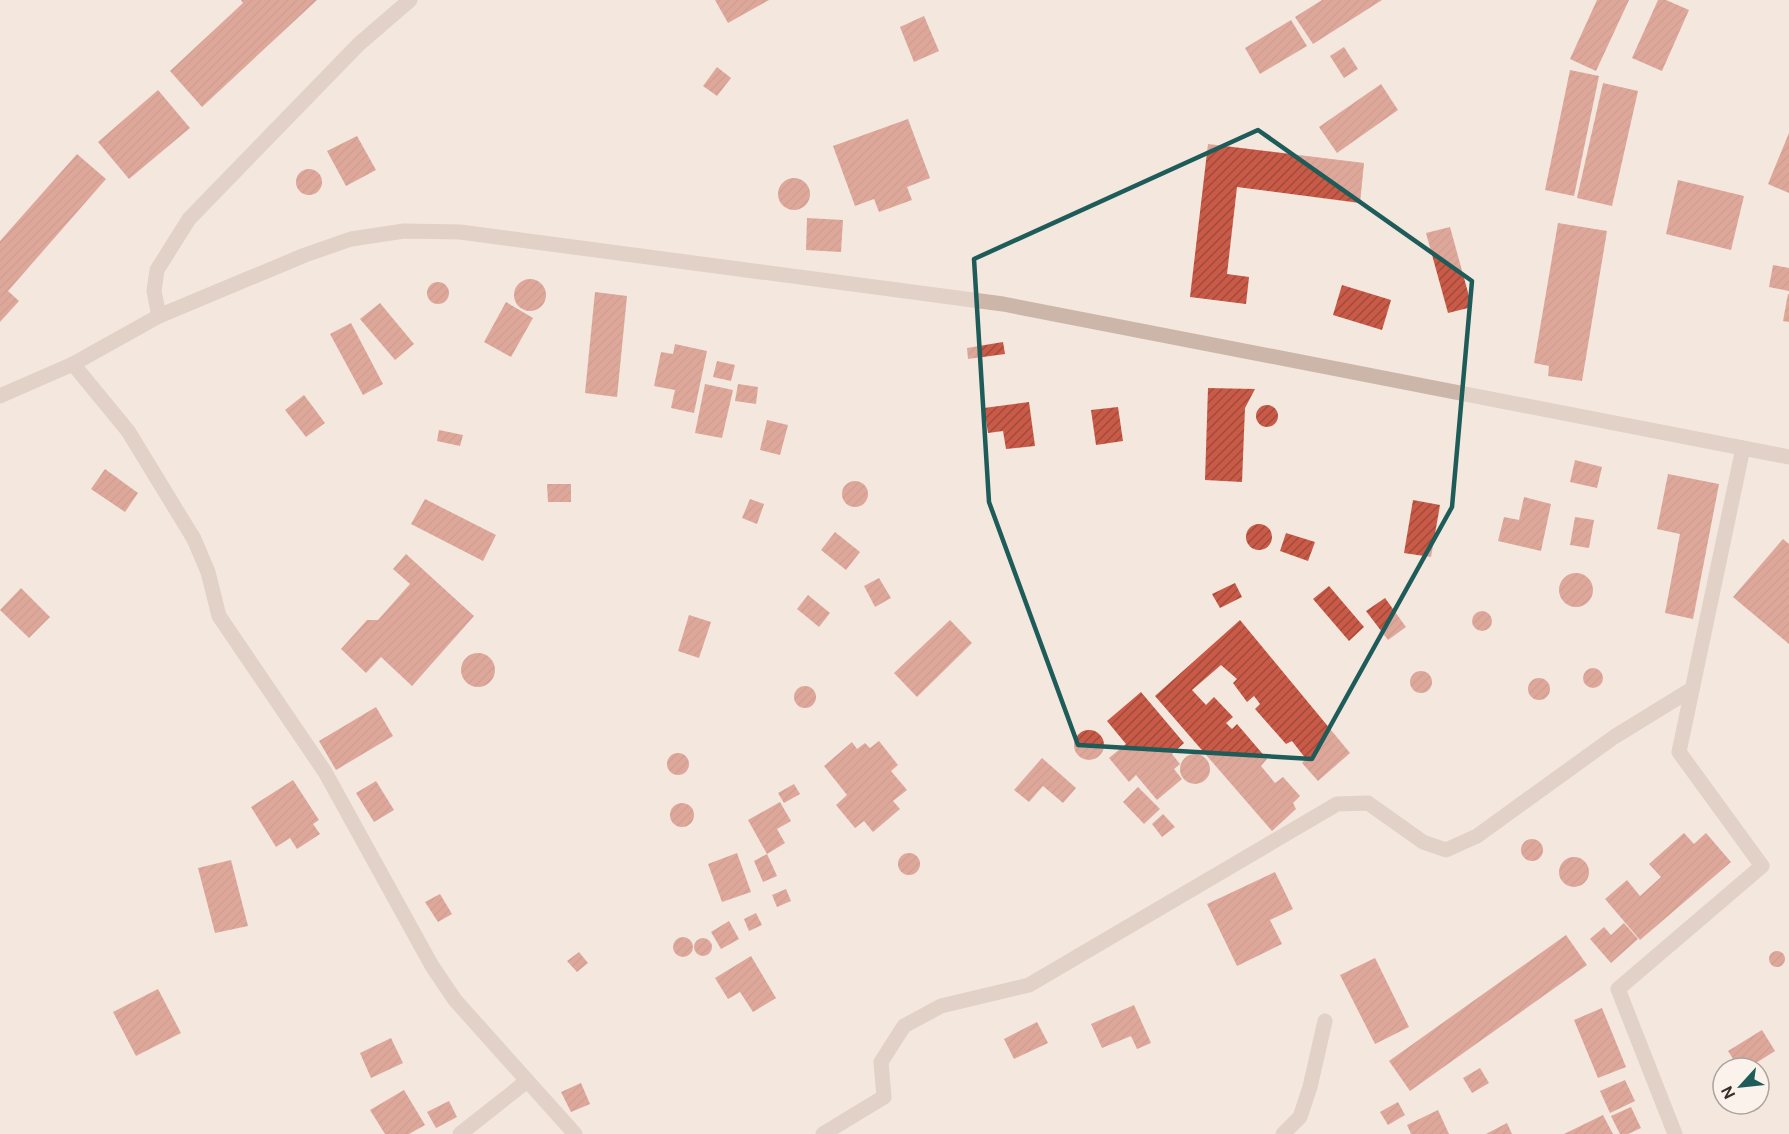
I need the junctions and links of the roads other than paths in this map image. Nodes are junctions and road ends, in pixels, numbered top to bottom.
1 (410, 0) edge
2 (159, 316) junction
3 (73, 364) junction
4 (0, 396) edge
5 (1743, 448) junction
6 (1789, 457) edge
7 (1692, 689) junction
8 (1324, 1021) dead end
9 (527, 1081) junction
10 (460, 1134) edge
11 (575, 1134) edge
12 (823, 1134) edge
13 (1283, 1134) edge
14 (1675, 1134) edge

1 - 2 street
2 - 3 street
2 - 5 street
3 - 4 street
3 - 9 street
5 - 6 street
5 - 7 street
7 - 12 street
7 - 14 street
8 - 13 street
9 - 10 street
9 - 11 street

